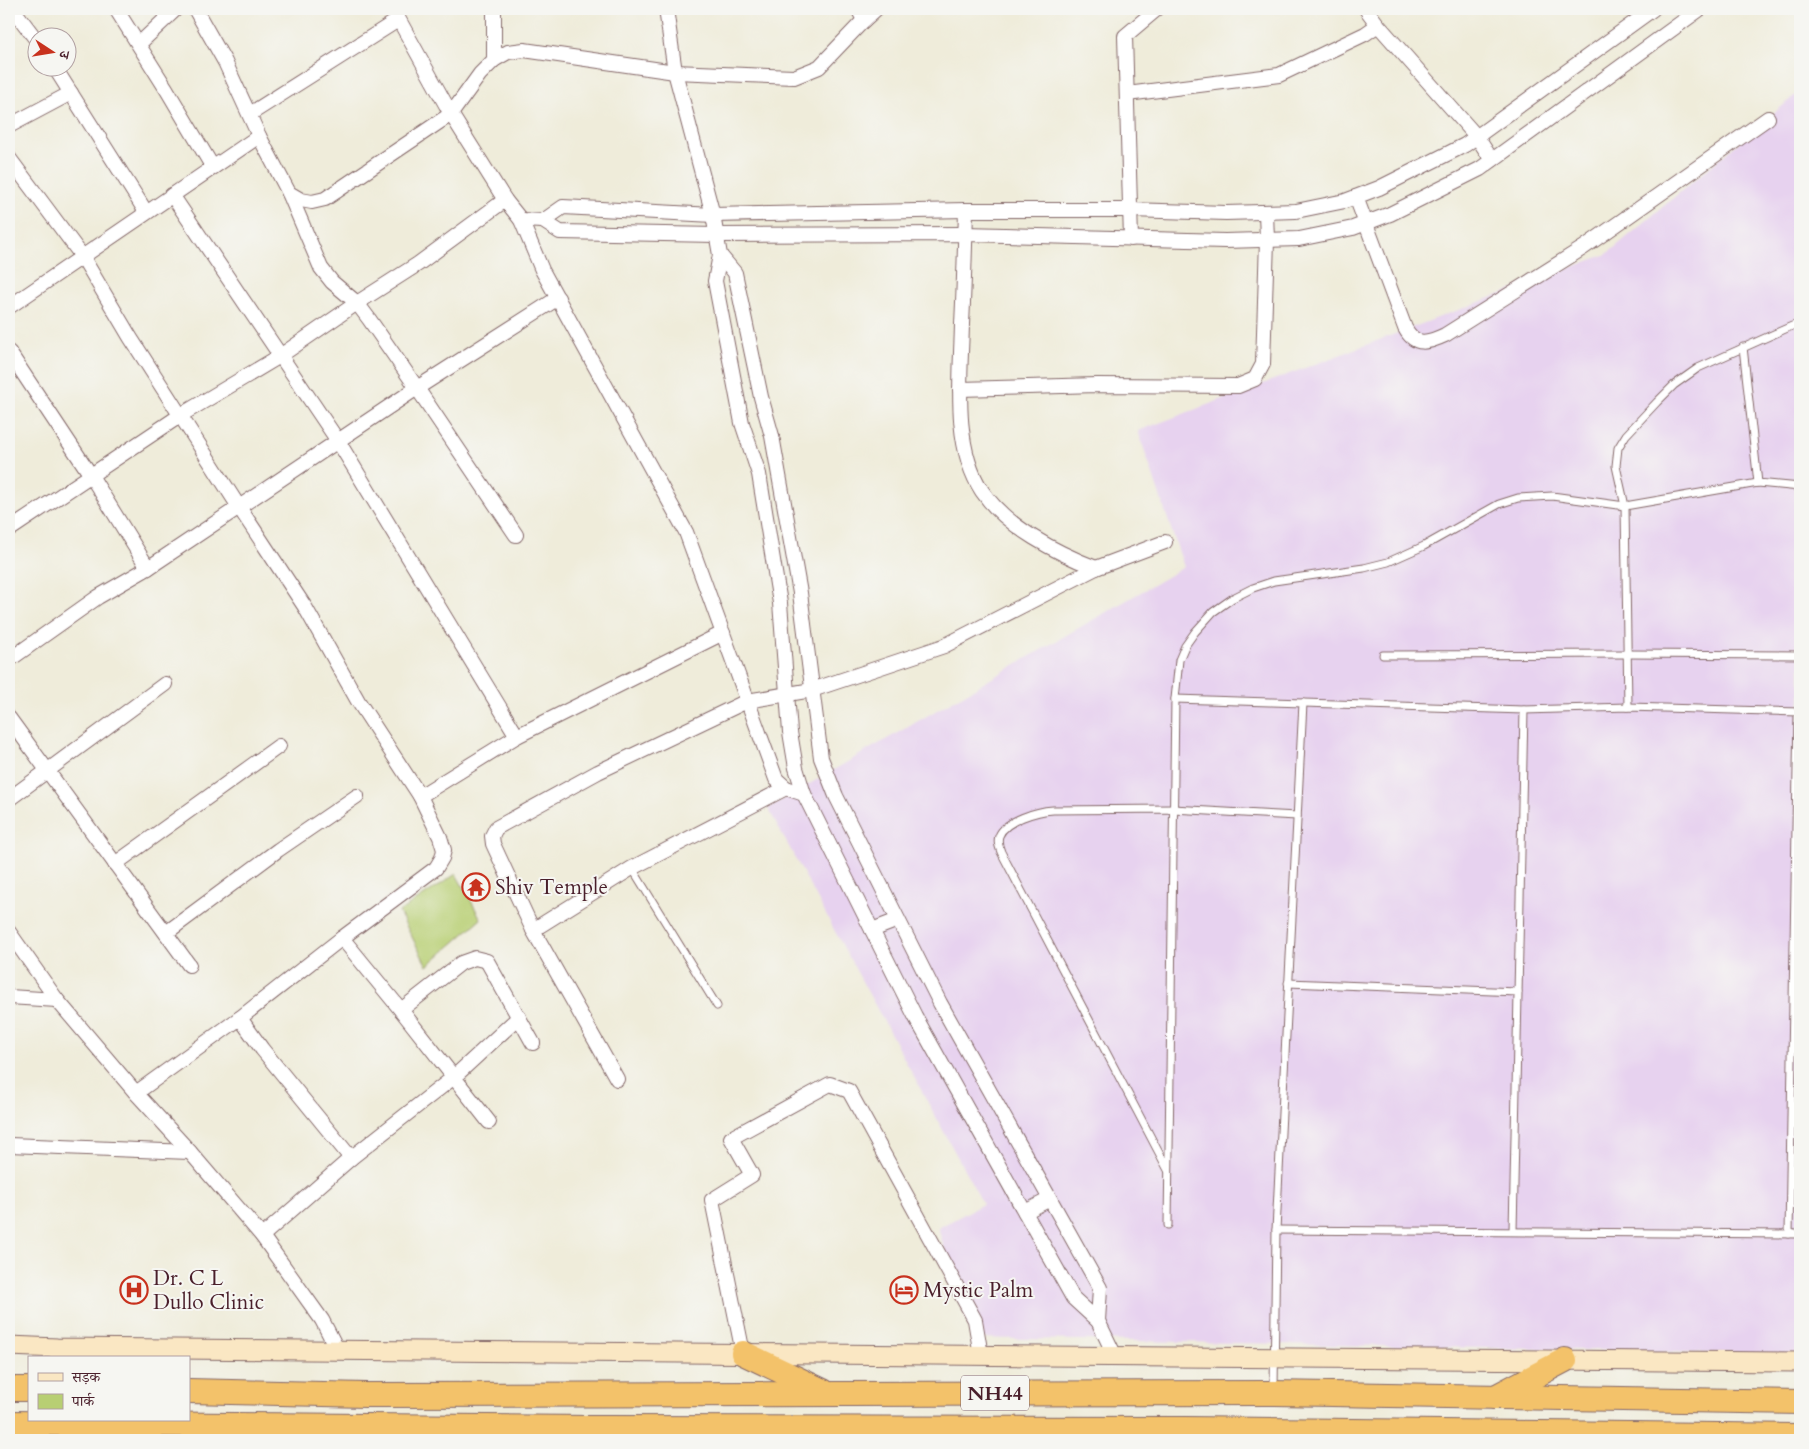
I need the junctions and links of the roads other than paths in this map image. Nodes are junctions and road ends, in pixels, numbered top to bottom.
1 (13, 9) edge
2 (116, 9) edge
3 (176, 9) edge
4 (195, 9) edge
5 (494, 9) edge
6 (666, 9) edge
7 (876, 9) edge
8 (1158, 9) edge
9 (1366, 9) edge
10 (1653, 9) edge
11 (1700, 9) edge
12 (396, 14) edge
13 (861, 14) edge
14 (1378, 25) junction
15 (28, 29) edge
16 (139, 44) junction
17 (494, 60) junction
18 (675, 72) junction
19 (61, 78) edge
20 (71, 93) junction
21 (1126, 94) junction
22 (250, 114) junction
23 (451, 114) junction
24 (1768, 118) dead end
25 (9, 126) edge
26 (259, 136) junction
27 (1477, 137) junction
28 (9, 158) edge
29 (1492, 160) junction
30 (212, 166) junction
31 (289, 193) junction
32 (172, 195) junction
33 (1356, 197) junction
34 (505, 200) junction
35 (966, 210) junction
36 (1130, 210) junction
37 (146, 212) junction
38 (1266, 212) junction
39 (712, 215) junction
40 (522, 220) junction
41 (542, 221) junction
42 (1367, 223) junction
43 (965, 234) junction
44 (716, 235) junction
45 (1131, 238) junction
46 (1266, 240) junction
47 (82, 256) junction
48 (720, 256) junction
49 (558, 298) junction
50 (357, 303) junction
51 (9, 307) edge
52 (1800, 324) edge
53 (1743, 347) junction
54 (9, 352) edge
55 (280, 356) junction
56 (417, 388) junction
57 (960, 389) junction
58 (761, 397) junction
59 (738, 405) junction
60 (181, 415) junction
61 (338, 442) junction
62 (90, 474) junction
63 (1758, 483) junction
64 (1800, 487) edge
65 (1625, 506) junction
66 (239, 507) junction
67 (9, 530) edge
68 (516, 535) dead end
69 (1165, 542) dead end
70 (148, 568) junction
71 (1096, 568) junction
72 (723, 633) junction
73 (1627, 654) junction
74 (1384, 656) dead end
75 (1800, 656) edge
76 (9, 660) edge
77 (165, 684) dead end
78 (812, 690) junction
79 (788, 693) junction
80 (1175, 699) junction
81 (747, 701) junction
82 (1303, 703) junction
83 (1628, 707) junction
84 (1524, 710) junction
85 (1799, 712) edge
86 (9, 718) edge
87 (517, 736) junction
88 (279, 746) dead end
89 (47, 772) junction
90 (786, 788) junction
91 (804, 794) junction
92 (357, 796) dead end
93 (420, 796) junction
94 (9, 799) edge
95 (1174, 809) junction
96 (1297, 816) junction
97 (115, 864) junction
98 (632, 868) junction
99 (898, 920) junction
100 (533, 930) junction
101 (872, 930) junction
102 (9, 932) edge
103 (166, 933) junction
104 (342, 938) junction
105 (189, 965) dead end
106 (1288, 983) junction
107 (1797, 983) edge
108 (1518, 992) junction
109 (9, 998) edge
110 (58, 1000) junction
111 (717, 1006) dead end
112 (401, 1010) junction
113 (519, 1017) junction
114 (240, 1018) junction
115 (533, 1043) dead end
116 (454, 1077) junction
117 (617, 1079) dead end
118 (136, 1092) junction
119 (488, 1122) dead end
120 (9, 1145) edge
121 (190, 1152) junction
122 (351, 1158) junction
123 (1169, 1170) junction
124 (1050, 1200) junction
125 (1025, 1212) junction
126 (1168, 1225) dead end
127 (1276, 1230) junction
128 (1513, 1231) junction
129 (1789, 1234) junction
130 (1800, 1234) edge
131 (262, 1236) junction
132 (1098, 1321) junction
133 (9, 1346) edge
134 (338, 1351) junction
135 (744, 1353) junction
136 (981, 1355) junction
137 (1115, 1356) junction
138 (1275, 1357) junction
139 (1565, 1360) junction
140 (1800, 1362) edge
141 (9, 1389) edge
142 (28, 1389) edge
143 (190, 1391) edge
144 (1274, 1393) junction
145 (828, 1394) junction
146 (1494, 1397) junction
147 (1800, 1402) edge
148 (9, 1423) edge
149 (1185, 1429) junction
150 (1451, 1436) edge
151 (1800, 1436) edge
152 (1159, 1440) edge

1 - 15 street
2 - 16 street
3 - 16 street
4 - 22 street
5 - 17 street
6 - 18 street
7 - 13 street
8 - 21 street
9 - 14 street
10 - 27 street
11 - 29 street
12 - 22 street
12 - 23 street
13 - 18 street
14 - 21 street
14 - 27 street
16 - 30 street
17 - 18 street
17 - 23 street
18 - 39 street
19 - 20 street
20 - 25 street
20 - 37 street
21 - 36 street
22 - 26 street
23 - 31 street
23 - 34 street
24 - 42 street
26 - 30 street
26 - 31 street
27 - 29 street
27 - 33 street
28 - 47 street
29 - 42 street
30 - 32 street
31 - 50 street
32 - 37 street
32 - 55 street
33 - 38 street
33 - 42 street
34 - 40 street
34 - 50 street
35 - 36 street
35 - 39 street
35 - 43 street
36 - 38 street
36 - 45 street
37 - 47 street
38 - 46 street
39 - 41 street
39 - 44 street
40 - 41 street
40 - 49 street
41 - 44 street
42 - 46 street
43 - 44 street
43 - 45 street
43 - 57 street
44 - 48 street
45 - 46 street
46 - 57 street
47 - 51 street
47 - 60 street
48 - 58 street
48 - 59 street
49 - 56 street
49 - 72 street
50 - 55 street
50 - 56 street
52 - 53 lane
53 - 63 lane
53 - 65 lane
54 - 62 street
55 - 60 street
55 - 61 street
56 - 61 street
56 - 68 street
57 - 71 street
58 - 59 street
58 - 78 street
59 - 79 street
60 - 62 street
60 - 66 street
61 - 66 street
61 - 87 street
62 - 67 street
62 - 70 street
63 - 64 lane
63 - 65 lane
65 - 73 lane
65 - 80 lane
66 - 70 street
66 - 93 street
69 - 71 street
70 - 76 street
71 - 78 street
72 - 81 street
72 - 87 street
73 - 74 lane
73 - 75 lane
73 - 83 lane
77 - 89 street
78 - 79 street
78 - 99 street
79 - 81 street
79 - 91 street
80 - 82 lane
80 - 95 lane
81 - 90 street
81 - 100 street
82 - 84 lane
82 - 96 lane
83 - 84 lane
83 - 85 lane
84 - 108 lane
85 - 107 lane
86 - 89 street
87 - 93 street
88 - 97 street
89 - 94 street
89 - 97 street
90 - 91 street
90 - 98 street
91 - 101 street
92 - 103 street
93 - 104 street
95 - 96 lane
95 - 123 lane
95 - 123 lane
96 - 106 lane
97 - 103 street
98 - 100 street
98 - 111 lane
99 - 101 street
99 - 124 street
100 - 117 street
101 - 125 street
102 - 110 street
103 - 105 street
104 - 112 street
104 - 114 street
106 - 108 lane
106 - 127 lane
107 - 129 lane
108 - 128 lane
109 - 110 street
110 - 118 street
112 - 113 street
112 - 116 street
113 - 115 street
113 - 116 street
114 - 118 street
114 - 122 street
116 - 119 street
116 - 122 street
118 - 121 street
120 - 121 street
121 - 131 street
122 - 131 street
123 - 126 lane
124 - 125 street
124 - 132 street
125 - 132 street
127 - 128 lane
127 - 138 lane
128 - 129 lane
129 - 130 lane
131 - 134 street
132 - 137 street
133 - 134 street
134 - 135 street
135 - 136 street
135 - 136 street
135 - 145 highway
136 - 137 street
137 - 138 street
138 - 139 street
138 - 144 lane
139 - 140 street
139 - 146 highway
141 - 142 highway
143 - 145 highway, NH44
144 - 145 highway, NH44
144 - 146 highway, NH44
146 - 147 highway, NH44
148 - 149 highway, NH44
149 - 150 highway, NH44
149 - 152 highway
150 - 151 highway, NH44

